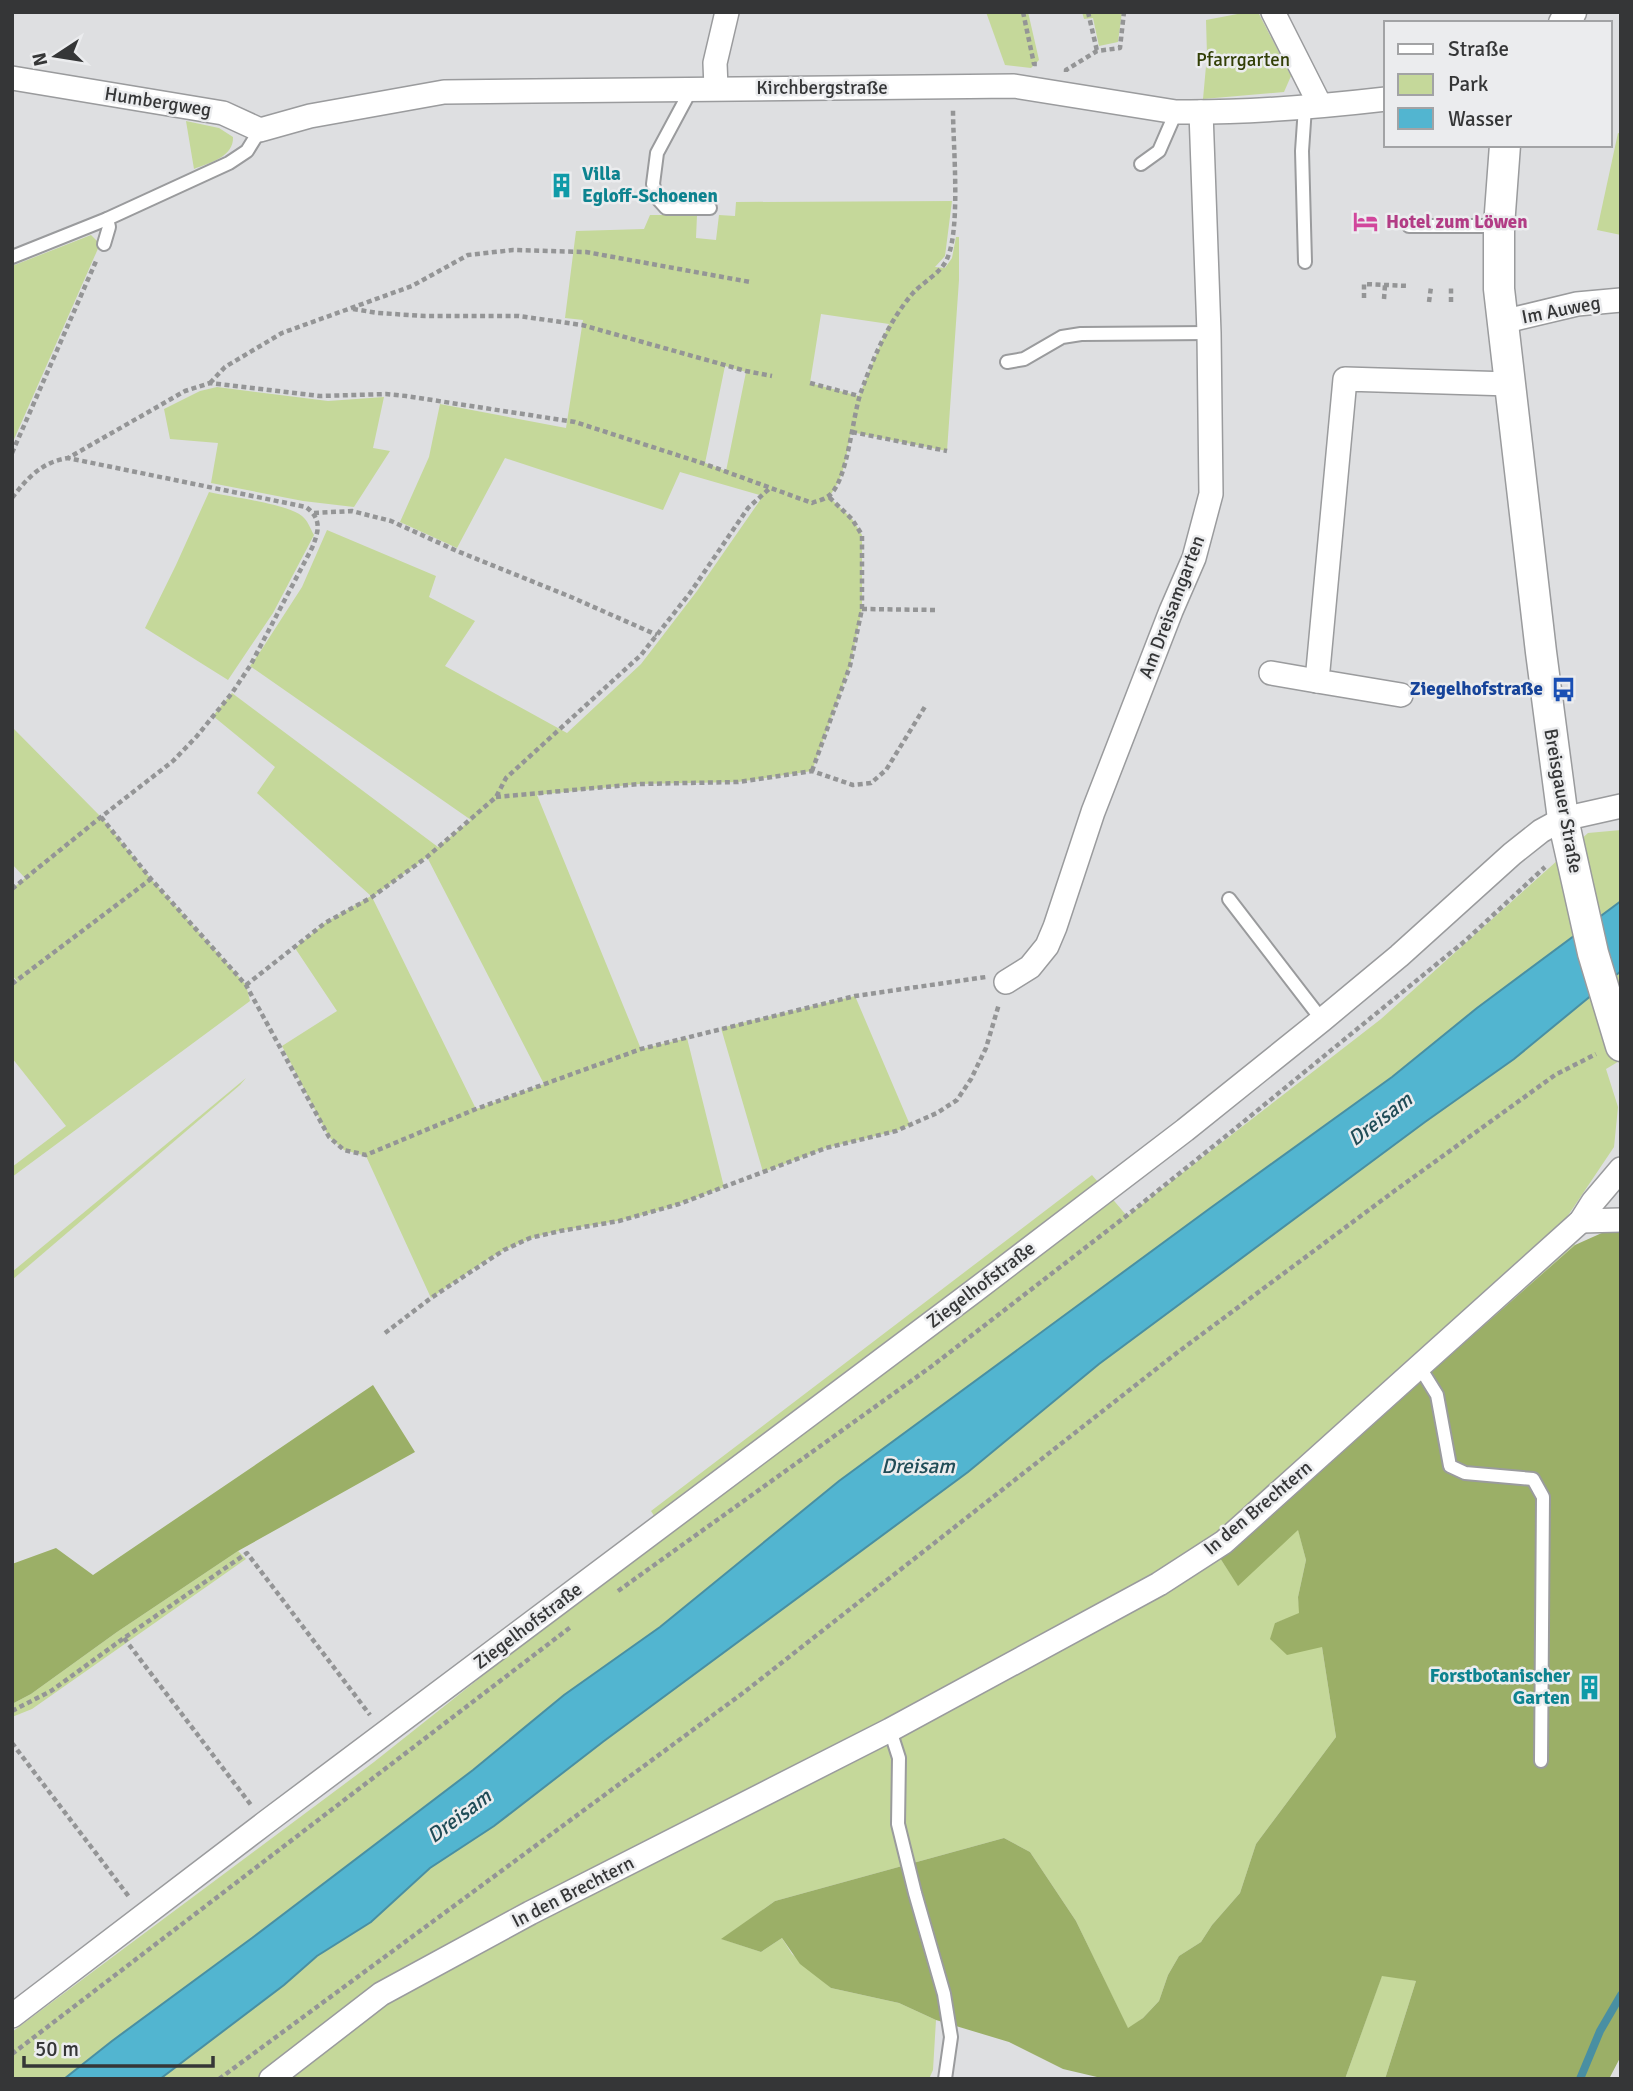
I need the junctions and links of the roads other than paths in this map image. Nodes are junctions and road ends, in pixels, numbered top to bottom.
1 (727, 12) edge
2 (1273, 12) edge
3 (12, 78) edge
4 (686, 88) junction
5 (716, 89) junction
6 (1384, 99) edge
7 (1312, 106) junction
8 (1176, 112) junction
9 (1201, 112) junction
10 (260, 130) junction
11 (1505, 147) edge
12 (1141, 164) dead end
13 (710, 208) dead end
14 (107, 219) junction
15 (1409, 226) dead end
16 (1499, 226) junction
17 (104, 244) road end
18 (12, 257) edge
19 (1305, 262) dead end
20 (1621, 300) edge
21 (1502, 321) junction
22 (1209, 333) junction
23 (1007, 362) dead end
24 (1510, 384) junction
25 (1271, 673) dead end
26 (1317, 681) junction
27 (1401, 695) dead end
28 (1621, 806) edge
29 (1569, 845) junction
30 (1229, 899) dead end
31 (1006, 982) road end
32 (1322, 1020) junction
33 (1619, 1040) edge
34 (1621, 1169) edge
35 (1619, 1218) edge
36 (1581, 1222) junction
37 (1419, 1366) junction
38 (890, 1730) junction
39 (1541, 1761) dead end
40 (12, 2016) edge
41 (271, 2079) edge
42 (946, 2079) edge

1 - 5 street
2 - 7 street
3 - 10 street, Humbergweg
4 - 5 street, Kirchbergstraße
4 - 10 street, Kirchbergstraße
4 - 13 lane
5 - 8 street, Kirchbergstraße
6 - 7 street, Kirchbergstraße
7 - 9 street, Kirchbergstraße
7 - 19 lane
8 - 9 street, Kirchbergstraße
8 - 12 lane
9 - 22 street, Am Dreisamgarten
10 - 14 lane
11 - 16 street, Breisgauer Straße
14 - 17 lane
14 - 18 lane
15 - 16 lane
16 - 21 street, Breisgauer Straße
20 - 21 street, Im Auweg
21 - 24 street, Breisgauer Straße
22 - 23 lane
22 - 31 street, Am Dreisamgarten
24 - 26 street
24 - 29 street, Breisgauer Straße
25 - 26 street
26 - 27 street
28 - 29 street, Ziegelhofstraße
29 - 32 street, Ziegelhofstraße
29 - 33 street, Breisgauer Straße
30 - 32 lane
32 - 40 street, Ziegelhofstraße
34 - 36 street, In den Brechtern
35 - 36 street
36 - 37 street, In den Brechtern
37 - 38 street, In den Brechtern
37 - 39 lane
38 - 41 street, In den Brechtern
38 - 42 lane

